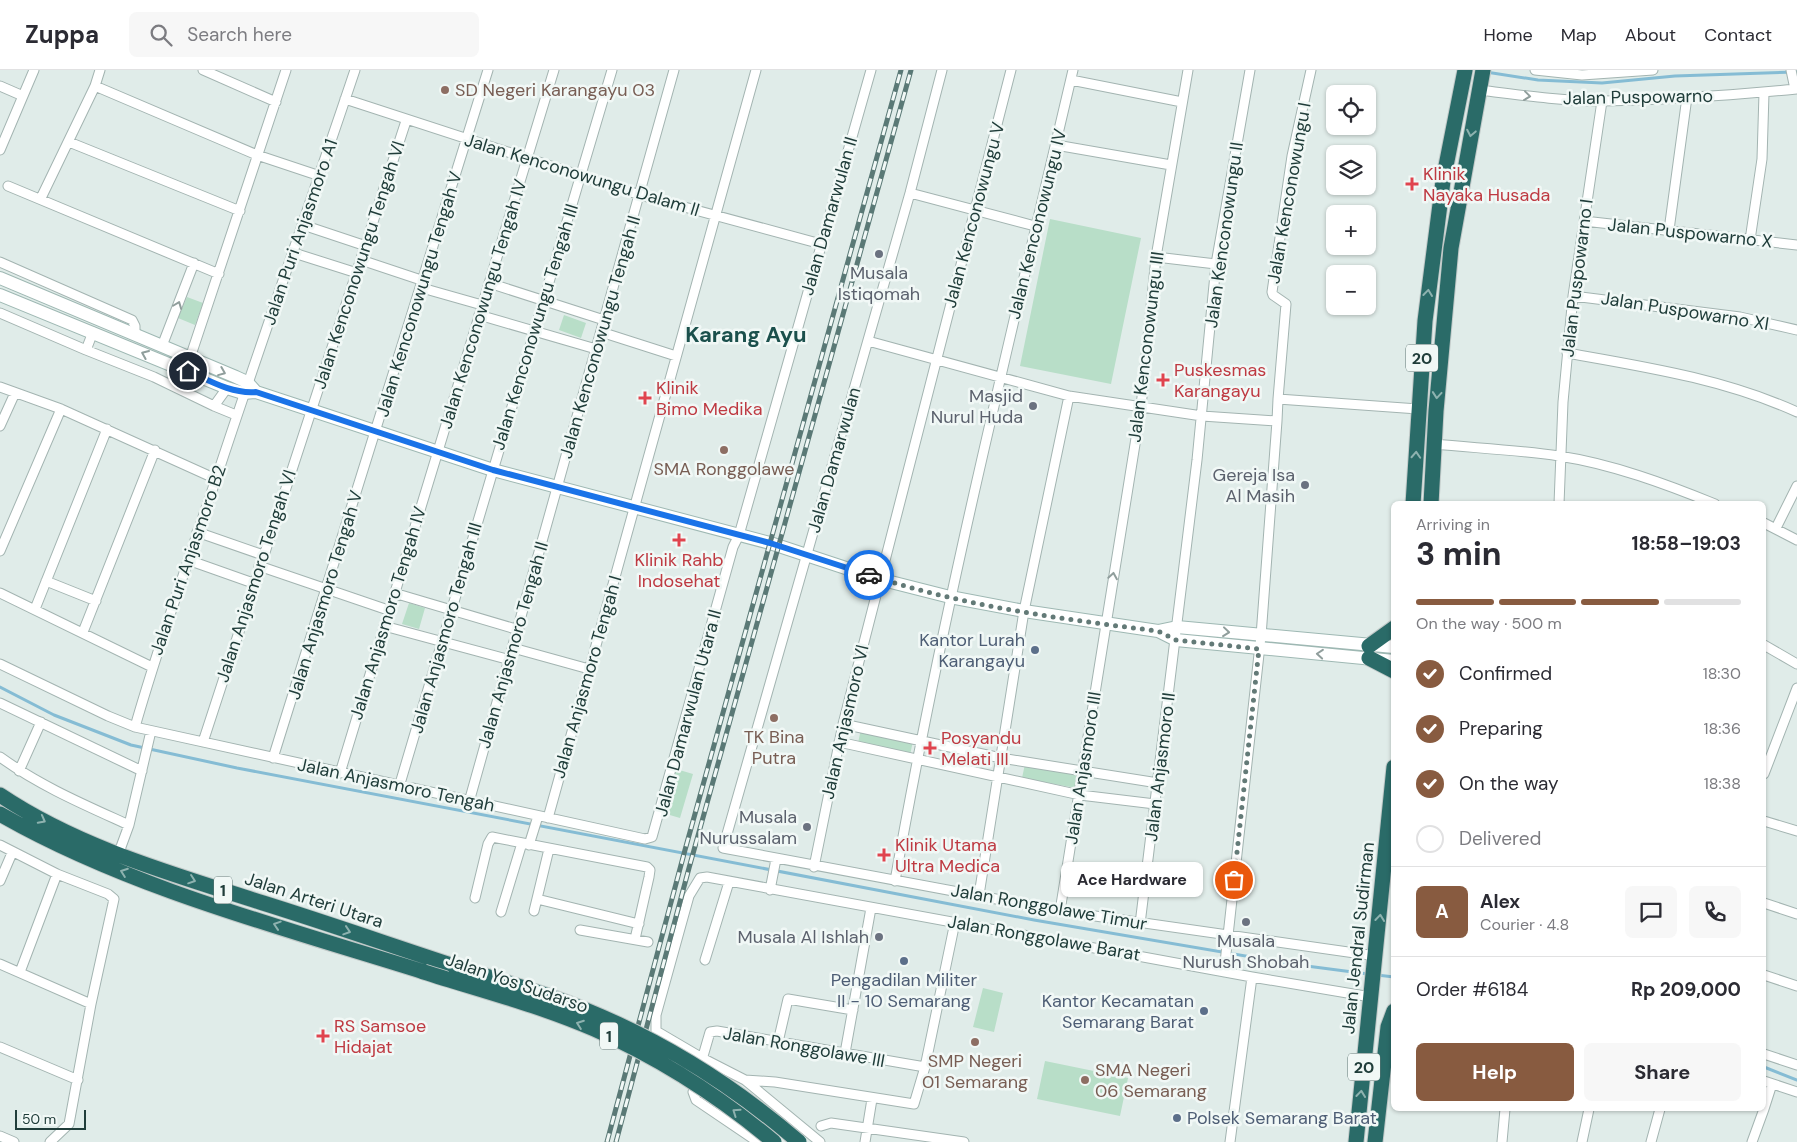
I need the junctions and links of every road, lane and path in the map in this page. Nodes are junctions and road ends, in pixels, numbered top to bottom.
1 (34, 70) edge
2 (100, 70) edge
3 (203, 70) edge
4 (286, 70) edge
5 (355, 70) edge
6 (488, 70) edge
7 (554, 70) edge
8 (612, 70) edge
9 (674, 70) edge
10 (756, 70) edge
11 (871, 70) edge
12 (942, 70) edge
13 (1011, 70) edge
14 (1073, 70) edge
15 (1188, 70) edge
16 (1250, 70) edge
17 (1311, 70) edge
18 (1482, 70) edge
19 (1535, 70) edge
20 (1652, 70) edge
21 (215, 72) edge
22 (1620, 72) edge
23 (1464, 73) edge
24 (1792, 74) edge
25 (1071, 80) junction
26 (0, 86) edge
27 (95, 86) junction
28 (1479, 88) junction
29 (1796, 89) edge
30 (1764, 93) junction
31 (23, 96) junction
32 (1688, 97) junction
33 (345, 99) junction
34 (1602, 101) junction
35 (276, 102) junction
36 (1182, 102) junction
37 (406, 121) junction
38 (468, 140) junction
39 (69, 142) junction
40 (1056, 145) junction
41 (0, 150) edge
42 (257, 155) junction
43 (527, 158) junction
44 (1171, 165) junction
45 (320, 176) junction
46 (580, 176) junction
47 (8, 186) dead end
48 (910, 193) junction
49 (640, 195) junction
50 (41, 198) junction
51 (240, 211) junction
52 (976, 211) junction
53 (715, 216) junction
54 (1584, 220) junction
55 (303, 225) junction
56 (1035, 226) junction
57 (1669, 230) junction
58 (1750, 240) junction
59 (821, 244) junction
60 (1797, 245) edge
61 (366, 246) junction
62 (294, 253) junction
63 (1156, 257) junction
64 (361, 260) junction
65 (3, 263) edge
66 (194, 264) junction
67 (1216, 264) junction
68 (356, 273) junction
69 (219, 274) junction
70 (0, 277) edge
71 (38, 279) junction
72 (489, 283) junction
73 (423, 284) junction
74 (32, 292) junction
75 (0, 295) edge
76 (1573, 296) junction
77 (69, 300) junction
78 (544, 301) junction
79 (482, 305) junction
80 (0, 313) edge
81 (479, 315) junction
82 (604, 320) junction
83 (534, 330) junction
84 (1797, 330) edge
85 (93, 332) junction
86 (601, 332) junction
87 (868, 340) junction
88 (162, 346) junction
89 (596, 349) junction
90 (86, 350) junction
91 (1567, 353) junction
92 (676, 356) junction
93 (190, 358) junction
94 (936, 360) junction
95 (999, 378) junction
96 (0, 387) edge
97 (227, 388) junction
98 (249, 389) junction
99 (15, 393) junction
100 (1069, 396) junction
101 (1278, 399) junction
102 (214, 406) junction
103 (1141, 407) junction
104 (1418, 409) junction
105 (61, 410) junction
106 (311, 410) junction
107 (1797, 412) edge
108 (236, 415) junction
109 (1202, 416) junction
110 (1277, 420) junction
111 (1, 421) edge
112 (107, 429) junction
113 (376, 432) junction
114 (1434, 444) junction
115 (155, 450) junction
116 (438, 452) junction
117 (1560, 456) junction
118 (493, 470) junction
119 (216, 479) junction
120 (1797, 486) edge
121 (557, 488) junction
122 (1413, 501) edge
123 (1431, 501) edge
124 (1558, 501) edge
125 (1708, 501) edge
126 (634, 508) junction
127 (1766, 524) edge
128 (1776, 528) junction
129 (197, 532) junction
130 (739, 535) junction
131 (1797, 540) edge
132 (0, 551) edge
133 (263, 555) junction
134 (808, 555) junction
135 (188, 560) junction
136 (259, 566) junction
137 (879, 579) junction
138 (46, 581) junction
139 (253, 582) junction
140 (327, 589) junction
141 (0, 592) edge
142 (394, 593) junction
143 (950, 597) junction
144 (96, 601) junction
145 (35, 609) junction
146 (388, 610) junction
147 (451, 611) junction
148 (1024, 611) junction
149 (1105, 624) junction
150 (384, 626) junction
151 (519, 630) junction
152 (1391, 631) edge
153 (84, 632) junction
154 (1177, 634) junction
155 (1261, 636) junction
156 (443, 640) junction
157 (1766, 646) edge
158 (514, 648) junction
159 (1391, 648) edge
160 (1259, 649) junction
161 (1369, 652) junction
162 (510, 660) junction
163 (1391, 660) edge
164 (0, 664) edge
165 (1797, 664) edge
166 (152, 667) junction
167 (589, 668) junction
168 (1391, 670) edge
169 (1797, 688) edge
170 (0, 703) edge
171 (41, 722) junction
172 (843, 724) junction
173 (135, 727) junction
174 (150, 735) junction
175 (921, 740) junction
176 (203, 742) junction
177 (839, 742) junction
178 (0, 757) edge
179 (273, 758) junction
180 (1001, 758) junction
181 (916, 761) junction
182 (143, 767) junction
183 (1766, 769) edge
184 (18, 771) junction
185 (1083, 772) junction
186 (340, 773) junction
187 (998, 778) junction
188 (1158, 783) junction
189 (399, 786) junction
190 (0, 795) edge
191 (1080, 795) junction
192 (1391, 799) edge
193 (469, 802) junction
194 (1155, 804) junction
195 (0, 814) edge
196 (538, 816) junction
197 (548, 818) junction
198 (1766, 822) edge
199 (129, 825) junction
200 (1797, 831) edge
201 (655, 834) joint
202 (526, 844) junction
203 (0, 845) edge
204 (723, 848) joint
205 (549, 850) junction
206 (12, 853) junction
207 (118, 855) junction
208 (776, 862) junction
209 (814, 866) junction
210 (57, 874) junction
211 (895, 880) junction
212 (0, 881) edge
213 (728, 882) junction
214 (771, 888) junction
215 (978, 895) junction
216 (475, 898) dead end
217 (537, 899) junction
218 (1766, 904) edge
219 (871, 908) junction
220 (534, 911) dead end
221 (1060, 911) junction
222 (501, 912) dead end
223 (1797, 914) edge
224 (955, 922) junction
225 (639, 924) junction
226 (1140, 924) junction
227 (580, 930) dead end
228 (635, 939) junction
229 (1228, 939) junction
230 (648, 942) dead end
231 (704, 960) dead end
232 (1376, 961) junction
233 (0, 964) edge
234 (454, 966) joint
235 (1225, 969) junction
236 (20, 972) junction
237 (424, 972) joint
238 (1766, 976) edge
239 (1252, 977) junction
240 (1797, 986) edge
241 (1372, 994) junction
242 (91, 1004) junction
243 (853, 1010) junction
244 (1391, 1019) edge
245 (778, 1042) junction
246 (0, 1047) edge
247 (845, 1053) junction
248 (1766, 1055) edge
249 (702, 1058) junction
250 (1797, 1065) edge
251 (925, 1067) junction
252 (78, 1080) junction
253 (744, 1080) junction
254 (1768, 1082) edge
255 (1797, 1092) edge
256 (1766, 1096) edge
257 (872, 1098) junction
258 (1505, 1111) edge
259 (1589, 1111) edge
260 (1659, 1111) edge
261 (1763, 1111) edge
262 (821, 1126) dead end
263 (867, 1128) junction
264 (0, 1136) edge
265 (53, 1141) edge
266 (14, 1142) edge
267 (758, 1142) edge
268 (774, 1142) edge
269 (798, 1142) edge
270 (820, 1142) edge
271 (865, 1142) edge
272 (964, 1142) edge
273 (1230, 1142) edge
274 (1356, 1142) edge
275 (1375, 1142) edge
276 (1502, 1142) edge
277 (1582, 1142) edge
278 (1651, 1142) edge
279 (1752, 1142) edge

1 - 31 street
2 - 27 street
3 - 21 street
4 - 35 street
5 - 33 street, Jalan Puri Anjasmoro A1
6 - 38 street, Jalan Kenconowungu Tengah V
7 - 43 street, Jalan Kenconowungu Tengah IV
8 - 46 street, Jalan Kenconowungu Tengah III
9 - 49 street, Jalan Kenconowungu Tengah II
10 - 53 street, Jalan Anjasmoro Tengah I
11 - 59 street, Jalan Damarwulan II
12 - 48 street, Jalan Damarwulan
13 - 52 street, Jalan Kenconowungu V
14 - 25 street, Jalan Kenconowungu IV
15 - 36 street, Jalan Kenconowungu III
16 - 67 street, Jalan Kenconowungu II
17 - 101 street, Jalan Kenconowungu I
18 - 28 highway, 20
19 - 22 street, Jalan Puspowarno
20 - 22 street, Jalan Puspowarno
21 - 35 street
104 -> 23 highway, 20
24 - 29 street
25 - 36 street
25 - 40 street, Jalan Kenconowungu IV
26 - 31 street
27 - 39 street
27 - 42 street
28 -> 34 street, Jalan Puspowarno
28 -> 114 highway, 20
29 - 30 street, Jalan Puspowarno
30 - 32 street, Jalan Puspowarno
30 - 58 street
31 - 41 street
32 - 34 street, Jalan Puspowarno
32 - 57 street
33 - 37 street, Jalan Kenconowungu Dalam II
33 - 45 street, Jalan Puri Anjasmoro A1
34 - 54 street, Jalan Puspowarno I
35 - 42 street
36 - 44 street, Jalan Kenconowungu III
37 - 38 street, Jalan Kenconowungu Dalam II
37 - 61 street, Jalan Kenconowungu Tengah VI
38 - 43 street, Jalan Kenconowungu Dalam II
38 - 73 street, Jalan Kenconowungu Tengah V
39 - 50 street
39 - 51 street
40 - 44 street
40 - 56 street, Jalan Kenconowungu IV
42 - 45 street
42 - 51 street
43 - 46 street, Jalan Kenconowungu Dalam II
43 - 72 street, Jalan Kenconowungu Tengah IV
44 - 63 street, Jalan Kenconowungu III
45 - 55 street, Jalan Puri Anjasmoro A1
46 - 49 street, Jalan Kenconowungu Dalam II
46 - 78 street, Jalan Kenconowungu Tengah III
47 - 50 street
48 - 52 street
48 - 87 street, Jalan Damarwulan
49 - 53 street, Jalan Kenconowungu Dalam II
49 - 82 street, Jalan Kenconowungu Tengah II
50 - 66 street
51 - 69 street
52 - 56 street
52 - 94 street, Jalan Kenconowungu V
53 - 59 street, Jalan Kenconowungu Dalam II
53 - 92 street, Jalan Anjasmoro Tengah I
54 - 57 street, Jalan Puspowarno X
54 - 76 street, Jalan Puspowarno I
55 - 61 street
55 - 62 street, Jalan Puri Anjasmoro A1
56 - 95 street, Jalan Kenconowungu IV
57 - 58 street, Jalan Puspowarno X
58 - 60 street, Jalan Puspowarno X
59 - 130 street, Jalan Damarwulan II
61 - 64 street, Jalan Kenconowungu Tengah VI
62 - 68 street
62 - 98 street, Jalan Puri Anjasmoro A1
63 - 67 street
63 - 103 street, Jalan Kenconowungu III
64 - 68 street, Jalan Kenconowungu Tengah VI
64 - 73 street
65 - 70 street
65 - 71 street
66 - 69 street
88 -> 66 street
67 - 109 street, Jalan Kenconowungu II
68 - 106 street, Jalan Kenconowungu Tengah VI
69 - 93 street
70 - 74 street
71 - 74 street
71 - 77 street
72 - 78 street
72 - 79 street, Jalan Kenconowungu Tengah IV
73 - 79 street
73 - 113 street, Jalan Kenconowungu Tengah V
74 - 77 street
75 - 85 street
76 - 84 street, Jalan Puspowarno XI
76 - 91 street, Jalan Puspowarno I
77 - 88 street
78 - 82 street
78 - 83 street, Jalan Kenconowungu Tengah III
79 - 81 street, Jalan Kenconowungu Tengah IV
80 - 90 street
81 - 83 street
81 - 116 street, Jalan Kenconowungu Tengah IV
82 - 86 street, Jalan Kenconowungu Tengah II
83 - 89 street
83 - 118 street, Jalan Kenconowungu Tengah III
85 - 90 street
97 -> 85 street
86 - 89 street, Jalan Kenconowungu Tengah II
86 - 92 street
87 - 94 street
87 - 134 street, Jalan Damarwulan
88 - 93 street
89 - 121 street, Jalan Kenconowungu Tengah II
90 - 102 street
91 - 107 street
91 - 117 street, Jalan Puspowarno I
92 - 126 street, Jalan Anjasmoro Tengah I
93 -> 98 street
94 - 95 street
94 - 137 street, Jalan Kenconowungu V
95 - 100 street
95 - 143 street
96 - 99 street
97 - 98 street
97 - 102 street
98 - 106 street
98 - 108 street, Jalan Puri Anjasmoro B2
99 - 105 street
99 - 111 street
100 - 103 street
100 - 148 street
101 - 104 street
101 - 110 street
102 - 108 street
103 - 109 street
149 -> 103 street, Jalan Kenconowungu III
122 -> 104 highway, 20
105 - 112 street
105 - 132 street
106 - 113 street
106 - 133 street, Jalan Anjasmoro Tengah VI
108 - 119 street, Jalan Puri Anjasmoro B2
109 - 110 street
109 - 154 street, Jalan Kenconowungu II
110 - 155 street
112 - 115 street
112 - 138 street
113 - 116 street
113 - 140 street, Jalan Anjasmoro Tengah V
114 - 117 street
114 - 123 highway, 20
115 - 119 street
115 - 144 street
116 - 118 street
116 - 142 street, Jalan Anjasmoro Tengah IV
117 - 124 street, Jalan Puspowarno I
117 - 125 street
118 - 121 street
118 - 147 street, Jalan Anjasmoro Tengah III
119 - 129 street, Jalan Puri Anjasmoro B2
120 - 128 street
121 - 126 street
121 - 151 street, Jalan Anjasmoro Tengah II
126 - 130 street
126 - 167 street, Jalan Anjasmoro Tengah I
127 - 128 street
128 - 131 street
129 - 133 street
129 - 135 street, Jalan Puri Anjasmoro B2
130 - 134 street
130 - 201 street, Jalan Damarwulan Utara II
133 - 136 street, Jalan Anjasmoro Tengah VI
134 - 137 street
134 - 204 street, Jalan Damarwulan
135 - 139 street
135 - 166 street, Jalan Puri Anjasmoro B2
136 - 139 street, Jalan Anjasmoro Tengah VI
136 - 140 street
137 - 143 street
137 - 172 street, Jalan Anjasmoro VI
138 - 144 street
138 - 145 street
139 - 176 street, Jalan Anjasmoro Tengah VI
140 - 146 street
140 - 179 street, Jalan Anjasmoro Tengah V
141 - 145 street
142 - 146 street, Jalan Anjasmoro Tengah IV
142 - 147 street
143 - 148 street
143 - 175 street
144 - 153 street
145 - 153 street
146 - 150 street, Jalan Anjasmoro Tengah IV
147 - 151 street
147 - 156 street, Jalan Anjasmoro Tengah III
148 - 149 street
148 - 180 street
149 - 154 street
149 - 185 street, Jalan Anjasmoro III
150 - 156 street
150 - 186 street, Jalan Anjasmoro Tengah IV
151 - 158 street, Jalan Anjasmoro Tengah II
152 - 161 highway
153 - 166 street
154 -> 155 street
154 - 160 street
154 - 188 street, Jalan Anjasmoro II
155 - 160 street
155 - 161 street
156 - 162 street
156 - 189 street, Jalan Anjasmoro Tengah III
157 - 165 street
158 - 162 street, Jalan Anjasmoro Tengah II
158 - 167 street
159 - 161 street
161 -> 160 street
160 - 229 street
161 - 163 street
161 - 168 highway
162 - 193 street, Jalan Anjasmoro Tengah II
164 - 173 street, Jalan Anjasmoro Tengah
166 - 173 street, Jalan Puri Anjasmoro B2
167 - 197 street, Jalan Anjasmoro Tengah I
169 - 183 street
170 - 171 street
171 - 182 street
171 - 184 street
172 - 175 street
172 - 177 street, Jalan Anjasmoro VI
173 - 174 street, Jalan Anjasmoro Tengah
174 - 176 street, Jalan Anjasmoro Tengah
174 - 182 street
175 - 180 street
175 - 181 street
176 - 179 street, Jalan Anjasmoro Tengah
177 - 181 street
177 - 209 street, Jalan Anjasmoro VI
178 - 184 street
179 - 186 street, Jalan Anjasmoro Tengah
180 - 185 street
180 - 187 street
181 - 187 street
181 - 211 street
182 - 199 street
184 - 199 street
185 - 188 street
185 - 191 street, Jalan Anjasmoro III
186 - 189 street, Jalan Anjasmoro Tengah
187 - 191 street
187 - 215 street
188 - 194 street, Jalan Anjasmoro II
189 - 193 street, Jalan Anjasmoro Tengah
190 -> 207 highway, Jalan Arteri Utara / 1
191 - 194 street
191 - 221 street, Jalan Anjasmoro III
232 -> 192 highway, Jalan Jendral Sudirman / 20
193 - 196 street, Jalan Anjasmoro Tengah
194 - 226 street, Jalan Anjasmoro II
237 -> 195 highway, Jalan Arteri Utara / 1
196 - 197 street, Jalan Anjasmoro Tengah
196 - 202 street
197 - 201 street, Jalan Anjasmoro Tengah
198 - 200 street
199 - 207 street
202 - 205 street
202 - 216 street
202 - 222 street
203 - 206 street
204 - 208 street, Jalan Ronggolawe Timur
205 - 217 street
205 - 225 street
206 - 210 street
206 - 212 street
207 -> 234 highway, Jalan Arteri Utara / 1
208 - 209 street, Jalan Ronggolawe Timur
208 - 214 street
209 - 211 street, Jalan Ronggolawe Timur
210 - 236 street
210 - 242 street
211 - 215 street, Jalan Ronggolawe Timur
213 - 214 street, Jalan Ronggolawe Barat
213 - 231 street
213 - 249 street, Jalan Ronggolawe Barat
214 - 219 street, Jalan Ronggolawe Barat
215 - 221 street, Jalan Ronggolawe Timur
217 - 220 street
217 - 225 street
218 - 223 street
219 - 224 street, Jalan Ronggolawe Barat
219 - 243 street
221 - 226 street, Jalan Ronggolawe Timur
224 - 235 street, Jalan Ronggolawe Barat
224 - 251 street
225 - 228 street
226 - 229 street, Jalan Ronggolawe Timur
227 - 228 street
228 - 230 street
229 - 232 street, Jalan Ronggolawe Timur
229 - 235 street
232 - 241 highway, Jalan Jendral Sudirman / 20
233 - 236 street
234 - 269 highway, Jalan Yos Sudarso / 1, bridge
235 - 239 street, Jalan Ronggolawe Barat
236 - 242 street
268 -> 237 highway, Jalan Yos Sudarso / 1, bridge
238 - 240 street
239 - 241 street, Jalan Ronggolawe Barat
239 - 273 street
274 -> 241 highway, Jalan Jendral Sudirman / 20
242 - 252 street
243 - 245 street
243 - 247 street
244 - 275 highway, 20
245 - 247 street, Jalan Ronggolawe III
245 - 249 street, Jalan Ronggolawe III
246 - 252 street
247 - 251 street, Jalan Ronggolawe III
248 - 250 street
249 - 253 street
249 - 267 street
251 - 257 street
252 - 265 street
253 - 257 street
253 - 270 street
254 - 255 street
254 - 256 street
257 - 263 street
258 - 276 street
259 - 277 street
260 - 278 street
261 - 279 street
262 - 263 street
263 - 271 street
263 - 272 street
264 - 266 street

